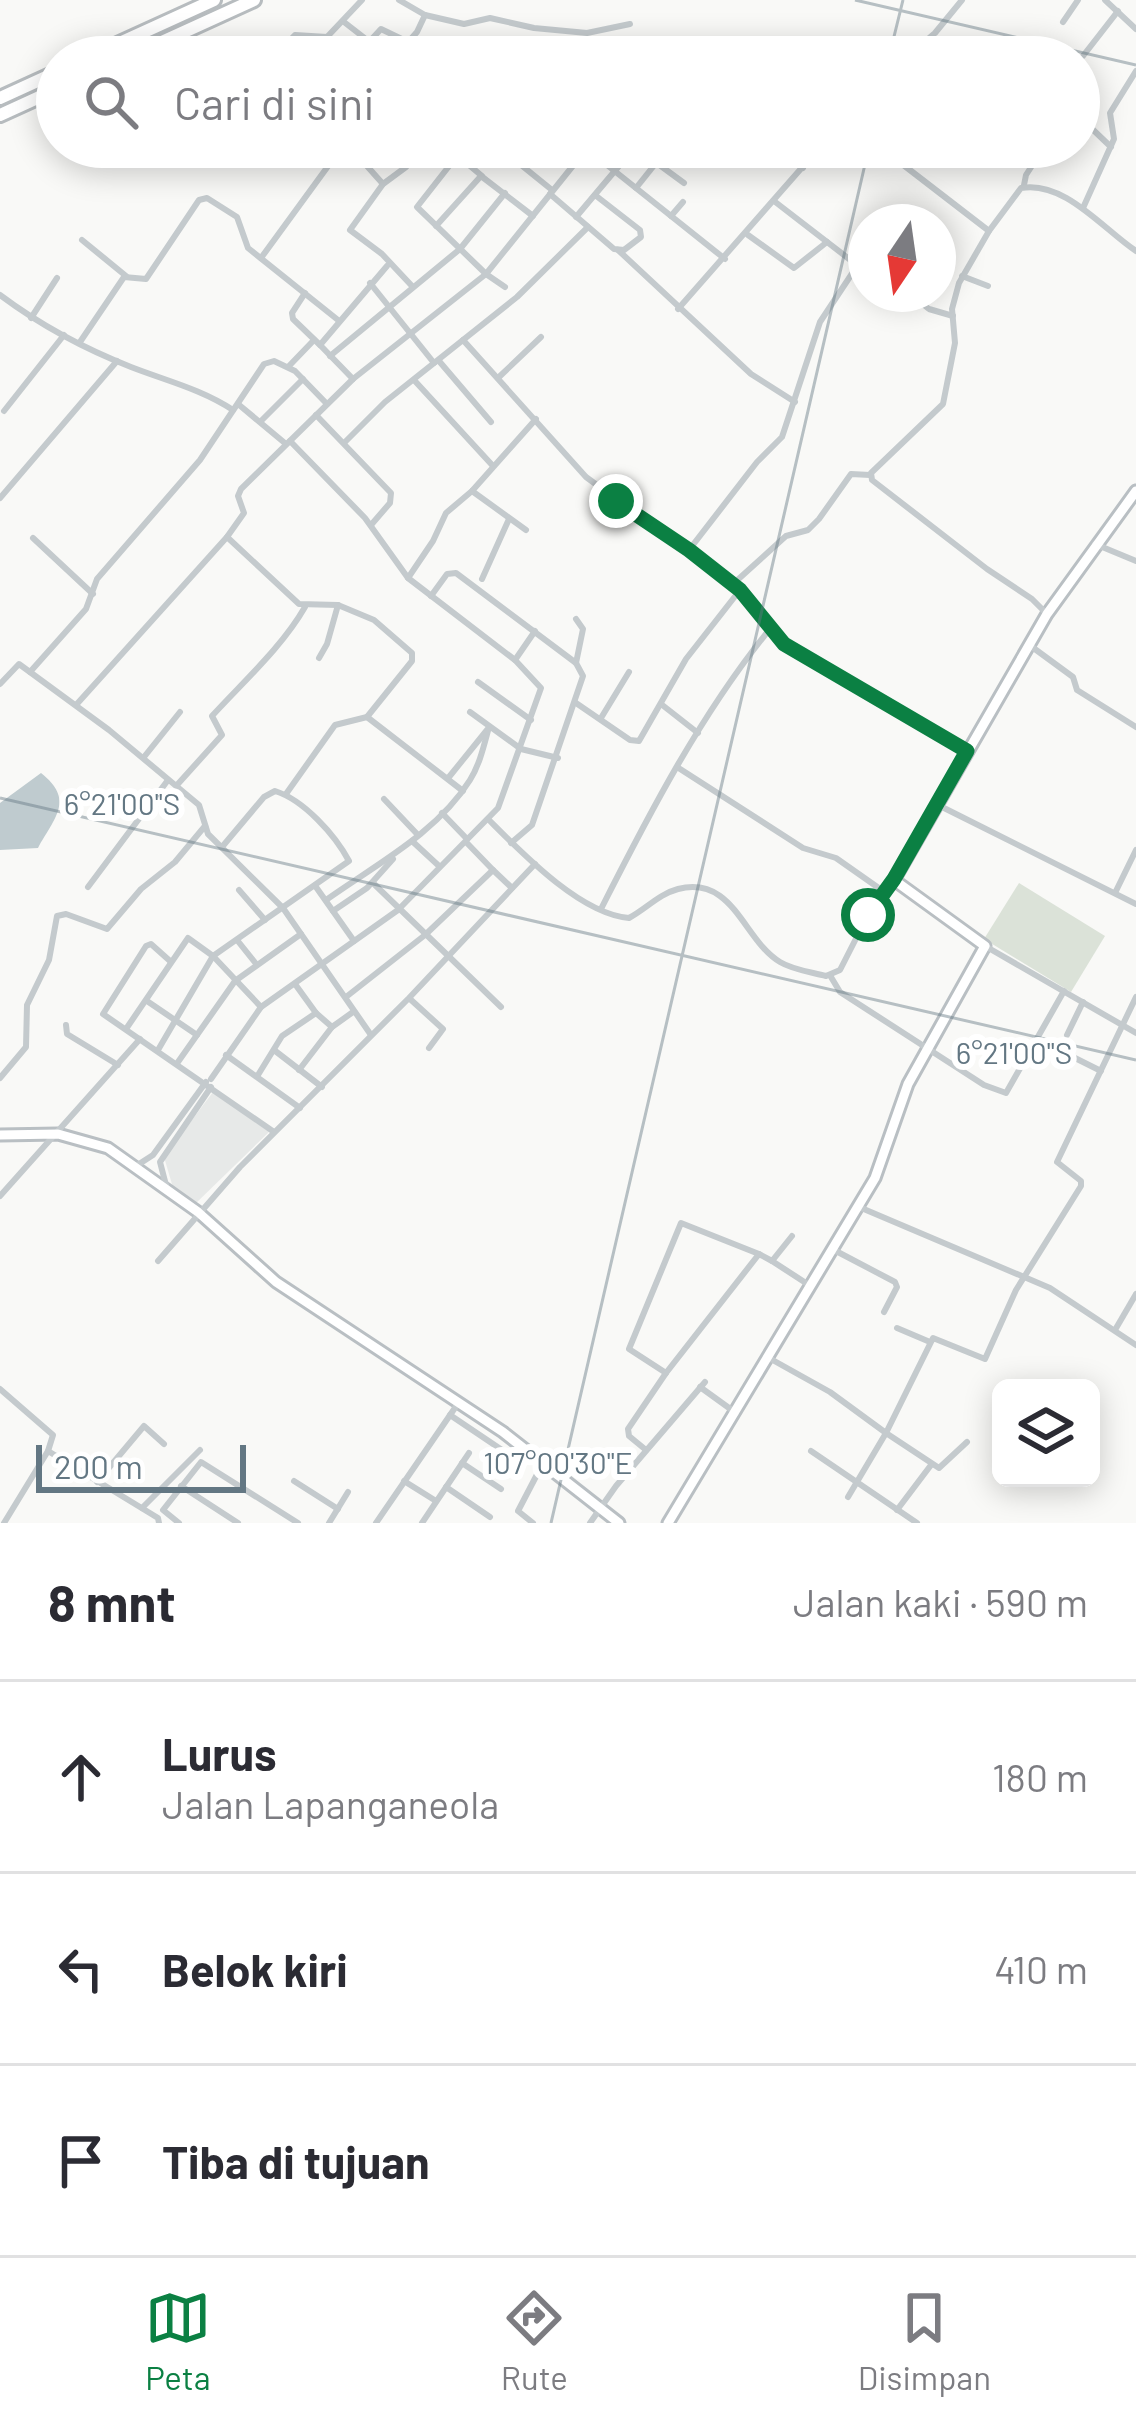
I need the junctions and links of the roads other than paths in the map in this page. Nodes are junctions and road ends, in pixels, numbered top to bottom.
1 (214, 0) edge
2 (254, 0) edge
3 (362, 0) edge
4 (399, 0) edge
5 (962, 0) edge
6 (1078, 0) edge
7 (1106, 0) edge
8 (1118, 11) junction
9 (424, 15) junction
10 (344, 22) junction
11 (1063, 22) dead end
12 (630, 25) dead end
13 (1136, 29) edge
14 (135, 36) edge
15 (175, 36) edge
16 (328, 36) edge
17 (361, 36) edge
18 (411, 36) edge
19 (932, 36) edge
20 (1099, 36) edge
21 (1136, 70) edge
22 (36, 82) edge
23 (0, 98) edge
24 (36, 99) edge
25 (0, 115) edge
26 (1100, 136) edge
27 (1111, 147) junction
28 (330, 168) edge
29 (367, 168) edge
30 (405, 168) edge
31 (447, 168) edge
32 (472, 168) edge
33 (524, 168) edge
34 (570, 168) edge
35 (611, 168) edge
36 (618, 168) edge
37 (652, 168) edge
38 (663, 168) edge
39 (803, 168) edge
40 (907, 168) edge
41 (1030, 168) edge
42 (615, 171) junction
43 (482, 176) junction
44 (684, 183) dead end
45 (383, 184) junction
46 (1024, 185) junction
47 (636, 188) junction
48 (551, 192) junction
49 (505, 193) junction
50 (595, 194) junction
51 (774, 201) junction
52 (683, 202) dead end
53 (1083, 208) junction
54 (533, 216) junction
55 (671, 216) junction
56 (576, 217) junction
57 (436, 226) junction
58 (588, 227) junction
59 (989, 231) junction
60 (747, 234) junction
61 (82, 240) dead end
62 (826, 242) junction
63 (460, 249) junction
64 (618, 250) junction
65 (1136, 250) edge
66 (260, 258) junction
67 (725, 259) junction
68 (848, 259) edge
69 (388, 265) junction
70 (486, 274) junction
71 (126, 276) junction
72 (962, 277) junction
73 (57, 278) dead end
74 (848, 280) edge
75 (370, 283) junction
76 (412, 286) junction
77 (505, 286) dead end
78 (988, 286) dead end
79 (304, 293) junction
80 (0, 295) edge
81 (391, 306) junction
82 (678, 310) junction
83 (939, 312) edge
84 (953, 316) junction
85 (31, 318) junction
86 (338, 320) junction
87 (412, 334) junction
88 (64, 335) junction
89 (541, 337) dead end
90 (464, 340) junction
91 (80, 342) junction
92 (317, 342) junction
93 (330, 356) junction
94 (117, 361) junction
95 (436, 362) junction
96 (289, 366) junction
97 (499, 377) junction
98 (303, 379) junction
99 (353, 379) junction
100 (413, 379) junction
101 (795, 402) junction
102 (327, 404) junction
103 (236, 407) junction
104 (4, 411) dead end
105 (316, 415) junction
106 (536, 418) junction
107 (261, 421) junction
108 (491, 422) dead end
109 (288, 442) junction
110 (344, 443) junction
111 (494, 466) junction
112 (870, 475) junction
113 (472, 491) junction
114 (1136, 491) edge
115 (0, 499) edge
116 (509, 519) junction
117 (371, 525) junction
118 (526, 530) dead end
119 (227, 537) junction
120 (33, 538) dead end
121 (1095, 544) junction
122 (689, 550) junction
123 (1136, 561) edge
124 (408, 578) junction
125 (482, 580) dead end
126 (736, 587) junction
127 (93, 594) junction
128 (431, 596) junction
129 (338, 605) junction
130 (305, 607) junction
131 (1047, 614) junction
132 (575, 619) dead end
133 (770, 630) junction
134 (535, 631) junction
135 (1028, 644) junction
136 (319, 658) dead end
137 (515, 660) junction
138 (576, 663) junction
139 (629, 672) dead end
140 (30, 673) junction
141 (478, 682) dead end
142 (0, 684) edge
143 (576, 703) junction
144 (661, 704) junction
145 (76, 705) junction
146 (180, 712) dead end
147 (470, 712) dead end
148 (367, 717) junction
149 (602, 718) junction
150 (531, 720) junction
151 (489, 727) junction
152 (1136, 727) edge
153 (698, 734) junction
154 (521, 749) junction
155 (967, 751) junction
156 (144, 758) junction
157 (558, 758) junction
158 (677, 767) junction
159 (449, 778) junction
160 (169, 779) junction
161 (177, 785) junction
162 (463, 791) junction
163 (286, 794) junction
164 (384, 800) dead end
165 (936, 804) junction
166 (442, 813) junction
167 (488, 819) junction
168 (205, 825) junction
169 (415, 838) junction
170 (466, 840) junction
171 (511, 843) junction
172 (221, 848) junction
173 (1136, 850) edge
174 (400, 851) junction
175 (535, 864) junction
176 (439, 866) junction
177 (493, 870) junction
178 (894, 880) junction
179 (373, 883) junction
180 (88, 887) dead end
181 (316, 887) junction
182 (512, 888) junction
183 (239, 890) dead end
184 (884, 892) junction
185 (1115, 893) junction
186 (326, 900) junction
187 (1136, 904) edge
188 (283, 908) junction
189 (601, 909) junction
190 (398, 910) junction
191 (333, 911) junction
192 (265, 920) junction
193 (301, 934) junction
194 (425, 935) junction
195 (237, 939) junction
196 (354, 941) junction
197 (986, 946) junction
198 (213, 956) junction
199 (447, 958) junction
200 (170, 962) junction
201 (322, 963) junction
202 (257, 965) junction
203 (831, 976) junction
204 (235, 981) junction
205 (295, 982) junction
206 (1064, 991) junction
207 (1136, 997) edge
208 (346, 998) junction
209 (410, 998) junction
210 (147, 1001) junction
211 (1084, 1002) junction
212 (261, 1007) junction
213 (501, 1007) dead end
214 (354, 1011) junction
215 (316, 1013) junction
216 (173, 1019) junction
217 (66, 1025) dead end
218 (1124, 1026) junction
219 (332, 1027) junction
220 (126, 1029) junction
221 (1136, 1033) edge
222 (196, 1035) junction
223 (371, 1035) junction
224 (1067, 1035) dead end
225 (140, 1039) junction
226 (927, 1047) junction
227 (429, 1048) dead end
228 (158, 1050) junction
229 (274, 1050) junction
230 (1061, 1052) dead end
231 (226, 1055) junction
232 (178, 1062) junction
233 (118, 1065) junction
234 (299, 1070) junction
235 (1100, 1071) junction
236 (258, 1076) junction
237 (0, 1078) edge
238 (209, 1083) junction
239 (322, 1087) junction
240 (300, 1108) junction
241 (275, 1132) junction
242 (58, 1134) junction
243 (0, 1135) edge
244 (157, 1157) junction
245 (136, 1166) junction
246 (167, 1190) junction
247 (0, 1196) edge
248 (859, 1207) junction
249 (198, 1212) junction
250 (792, 1236) dead end
251 (833, 1250) junction
252 (759, 1254) junction
253 (158, 1261) dead end
254 (772, 1261) junction
255 (1024, 1278) junction
256 (811, 1286) junction
257 (1136, 1294) edge
258 (884, 1312) dead end
259 (897, 1328) dead end
260 (1115, 1330) junction
261 (930, 1342) junction
262 (1136, 1346) edge
263 (769, 1358) junction
264 (666, 1373) junction
265 (0, 1389) edge
266 (459, 1402) junction
267 (736, 1413) junction
268 (450, 1415) junction
269 (886, 1433) junction
270 (967, 1442) dead end
271 (164, 1444) dead end
272 (200, 1450) dead end
273 (646, 1450) junction
274 (47, 1451) junction
275 (811, 1451) dead end
276 (469, 1453) dead end
277 (520, 1462) dead end
278 (543, 1462) junction
279 (462, 1463) junction
280 (931, 1466) junction
281 (404, 1480) junction
282 (294, 1481) dead end
283 (97, 1482) junction
284 (857, 1485) junction
285 (181, 1486) junction
286 (446, 1487) junction
287 (501, 1490) dead end
288 (348, 1492) dead end
289 (848, 1497) dead end
290 (436, 1501) junction
291 (142, 1508) junction
292 (338, 1509) junction
293 (599, 1509) junction
294 (896, 1510) junction
295 (490, 1517) dead end
296 (162, 1519) edge
297 (424, 1520) edge
298 (905, 1520) edge
299 (4, 1523) edge
300 (179, 1523) edge
301 (238, 1523) edge
302 (298, 1523) edge
303 (329, 1523) edge
304 (376, 1523) edge
305 (435, 1523) edge
306 (533, 1523) edge
307 (590, 1523) edge
308 (619, 1523) edge
309 (668, 1523) edge
310 (917, 1523) edge

1 - 14 highway
2 - 15 highway
3 - 10 street
4 - 9 street
5 - 19 street
6 - 11 street
7 - 8 street
8 - 13 street
8 - 20 street
9 - 12 street
9 - 18 street
10 - 16 street
10 - 17 street
21 - 27 street
22 - 23 highway
24 - 25 highway
26 - 27 street
27 - 53 street
28 - 66 street
29 - 45 street
30 - 45 street
31 - 57 street
32 - 43 street
33 - 48 street
34 - 48 street
35 - 42 street
36 - 42 street
37 - 47 street
38 - 44 street
39 - 51 street
40 - 59 street
41 - 46 street
42 - 47 street
42 - 50 street
43 - 49 street
43 - 57 street
45 - 69 street
46 - 53 street
46 - 59 street
47 - 55 street
48 - 54 street
48 - 56 street
49 - 54 street
49 - 63 street
50 - 56 street
50 - 64 street
51 - 60 street
51 - 62 street
52 - 55 street
53 - 65 street
54 - 70 street
55 - 67 street
56 - 58 street
57 - 63 street
58 - 64 street
58 - 90 street
59 - 72 street
60 - 62 street
60 - 67 street
61 - 71 street
62 - 68 street
63 - 70 street
63 - 76 street
64 - 82 street
66 - 71 street
66 - 79 street
67 - 82 street
69 - 75 street
69 - 76 street
70 - 77 street
70 - 87 street
71 - 91 street
72 - 78 street
72 - 84 street
73 - 85 street
74 - 101 street
75 - 81 street
75 - 86 street
76 - 81 street
79 - 86 street
79 - 92 street
80 - 85 street
81 - 87 street
81 - 93 street
82 - 101 street
83 - 84 street
84 - 112 street
85 - 88 street
86 - 92 street
87 - 95 street
87 - 99 street
88 - 91 street
88 - 104 street
89 - 97 street
90 - 95 street
90 - 97 street
91 - 94 street
92 - 93 street
92 - 96 street
93 - 99 street
94 - 103 street
94 - 115 street
95 - 100 street
95 - 108 street
96 - 98 street
96 - 103 street
97 - 106 street
98 - 102 street
98 - 107 street
99 - 102 street
100 - 110 street
100 - 111 street
101 - 122 street
102 - 105 street
103 - 107 street
103 - 127 street
105 - 109 street
105 - 110 street
106 - 111 street
106 - 122 street
107 - 109 street
109 - 117 street
109 - 119 street
110 - 117 street
111 - 113 street
112 - 126 street
112 - 131 street
113 - 116 street
113 - 124 street
114 - 121 street
116 - 118 street
116 - 125 street
117 - 124 street
119 - 130 street
119 - 145 street
120 - 127 street
121 - 123 street
121 - 131 street
122 - 126 street
124 - 128 street
126 - 133 street
126 - 144 street
127 - 140 street
128 - 134 street
128 - 137 street
129 - 130 street
129 - 136 street
129 - 148 street
130 - 161 street
131 - 135 street
132 - 138 street
133 - 153 street
133 - 155 street
134 - 137 street
134 - 138 street
135 - 152 street
135 - 155 street
137 - 150 street
138 - 143 street
139 - 149 street
140 - 142 street
140 - 145 street
141 - 150 street
143 - 149 street
143 - 157 street
144 - 149 street
144 - 153 street
145 - 156 street
146 - 156 street
147 - 151 street
148 - 159 street
148 - 163 street
150 - 154 street
151 - 154 street
151 - 159 street
151 - 162 street
153 - 158 street
154 - 157 street
154 - 167 street
155 - 165 street
156 - 160 street
157 - 171 street
158 - 184 street
158 - 189 street
159 - 162 street
160 - 161 street
160 - 180 street
161 - 168 street
162 - 166 street
163 - 172 street
163 - 181 street
164 - 169 street
165 - 178 street
165 - 185 street
166 - 169 street
166 - 170 street
167 - 170 street
167 - 171 street
168 - 172 street
168 - 237 street
169 - 174 street
169 - 176 street
170 - 176 street
170 - 177 street
171 - 175 street
172 - 188 street
173 - 185 street
174 - 179 street
174 - 186 street
175 - 182 street
175 - 189 street
176 - 190 street
177 - 182 street
177 - 194 street
178 - 184 street
178 - 197 street
179 - 190 street
179 - 191 street
181 - 186 street
181 - 188 street
182 - 199 street
183 - 192 street
184 - 203 street
185 - 187 street
186 - 191 street
188 - 192 street
188 - 193 street
189 - 203 street
190 - 194 street
190 - 196 street
191 - 196 street
192 - 195 street
193 - 201 street
193 - 202 street
194 - 199 street
194 - 208 street
195 - 198 street
195 - 202 street
196 - 201 street
197 - 206 street
197 - 226 street
198 - 200 street
198 - 204 street
198 - 216 street
199 - 209 street
199 - 213 street
200 - 210 street
200 - 220 street
201 - 205 street
201 - 208 street
202 - 204 street
203 - 226 street
204 - 212 street
204 - 222 street
205 - 212 street
205 - 215 street
206 - 211 street
206 - 226 street
207 - 218 street
208 - 214 street
209 - 223 street
209 - 227 street
210 - 216 street
210 - 220 street
211 - 218 street
211 - 224 street
212 - 231 street
214 - 219 street
214 - 223 street
215 - 219 street
215 - 229 street
216 - 222 street
216 - 228 street
217 - 233 street
218 - 221 street
218 - 235 street
219 - 234 street
220 - 225 street
222 - 232 street
223 - 239 street
225 - 228 street
225 - 233 street
226 - 248 street
228 - 232 street
229 - 234 street
229 - 236 street
230 - 235 street
231 - 236 street
231 - 238 street
232 - 238 street
233 - 242 street
234 - 239 street
235 - 255 street
236 - 240 street
238 - 241 street
238 - 244 street
239 - 240 street
240 - 241 street
241 - 249 street
242 - 243 street
242 - 245 street
242 - 247 street
244 - 245 street
244 - 246 street
245 - 246 street
246 - 249 street
248 - 251 street
248 - 255 street
249 - 253 street
249 - 266 street
250 - 254 street
251 - 256 street
251 - 258 street
252 - 254 street
252 - 264 street
252 - 264 street
254 - 256 street
255 - 260 street
255 - 261 street
256 - 263 street
257 - 260 street
259 - 261 street
260 - 262 street
261 - 269 street
263 - 267 street
263 - 269 street
264 - 273 street
265 - 274 street
266 - 268 street
266 - 278 street
267 - 273 street
267 - 309 street
268 - 277 street
268 - 281 street
269 - 280 street
269 - 284 street
270 - 280 street
271 - 283 street
272 - 291 street
273 - 293 street
274 - 283 street
274 - 299 street
275 - 284 street
276 - 279 street
278 - 293 street
278 - 306 street
279 - 286 street
279 - 287 street
280 - 294 street
281 - 290 street
281 - 304 street
282 - 292 street
283 - 291 street
284 - 289 street
284 - 294 street
285 - 296 street
285 - 301 street
285 - 302 street
286 - 290 street
286 - 295 street
288 - 292 street
290 - 297 street
291 - 296 street
292 - 303 street
293 - 307 street
293 - 308 street
294 - 298 street
296 - 300 street
297 - 305 street
298 - 310 street

